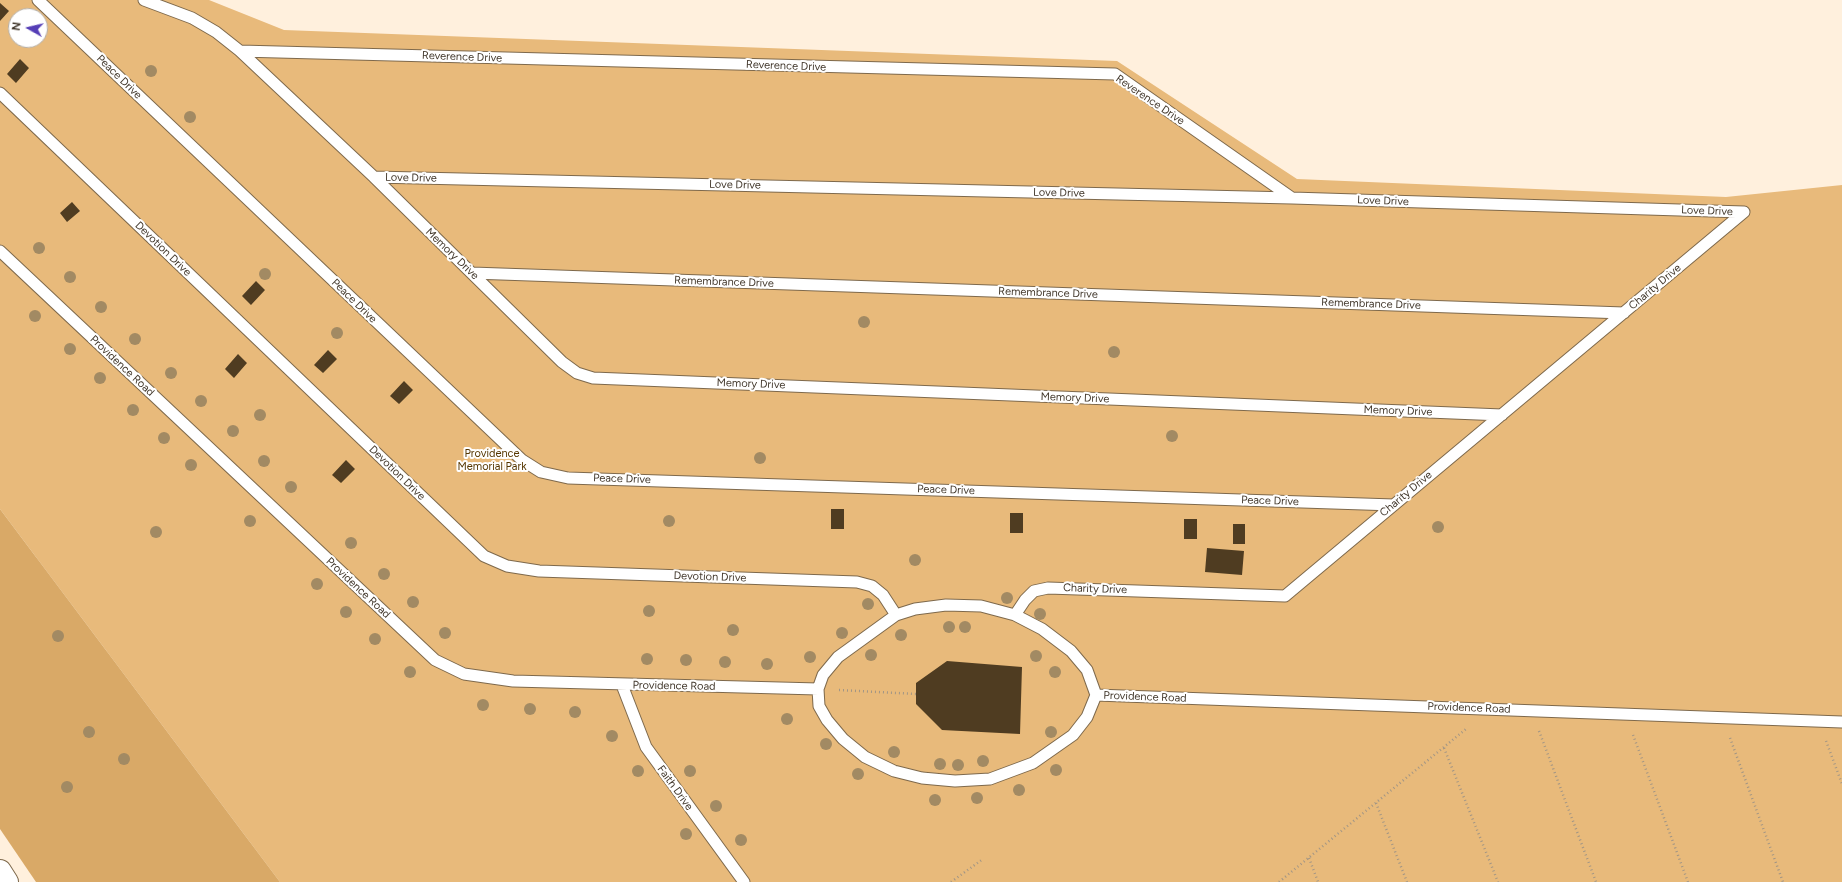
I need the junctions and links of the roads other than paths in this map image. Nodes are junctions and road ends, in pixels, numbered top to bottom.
1 (38, 0) edge
2 (144, 0) edge
3 (240, 51) junction
4 (0, 93) edge
5 (374, 177) junction
6 (1292, 198) junction
7 (1744, 212) joint
8 (0, 251) edge
9 (472, 273) junction
10 (1624, 313) junction
11 (1502, 415) junction
12 (1394, 505) junction
13 (1015, 615) junction
14 (896, 616) junction
15 (622, 685) junction
16 (818, 689) junction
17 (1096, 695) junction
18 (1842, 722) edge
19 (0, 871) edge
20 (7, 882) edge
21 (744, 882) edge

1 - 12 lane, Peace Drive
2 - 3 lane, Memory Drive
3 - 5 lane, Memory Drive
3 - 6 lane, Reverence Drive
4 - 14 lane, Devotion Drive
5 - 6 lane, Love Drive
5 - 9 lane, Memory Drive
6 - 7 lane, Love Drive
7 - 10 lane, Charity Drive
8 - 15 lane, Providence Road
9 - 10 lane, Remembrance Drive
9 - 11 lane, Memory Drive
10 - 11 lane, Charity Drive
11 - 12 lane, Charity Drive
12 - 13 lane, Charity Drive
13 - 14 lane
13 - 17 lane
14 - 16 lane
15 - 16 lane, Providence Road
15 - 21 lane, Faith Drive
16 - 17 lane
17 - 18 lane, Providence Road
19 - 20 main road

